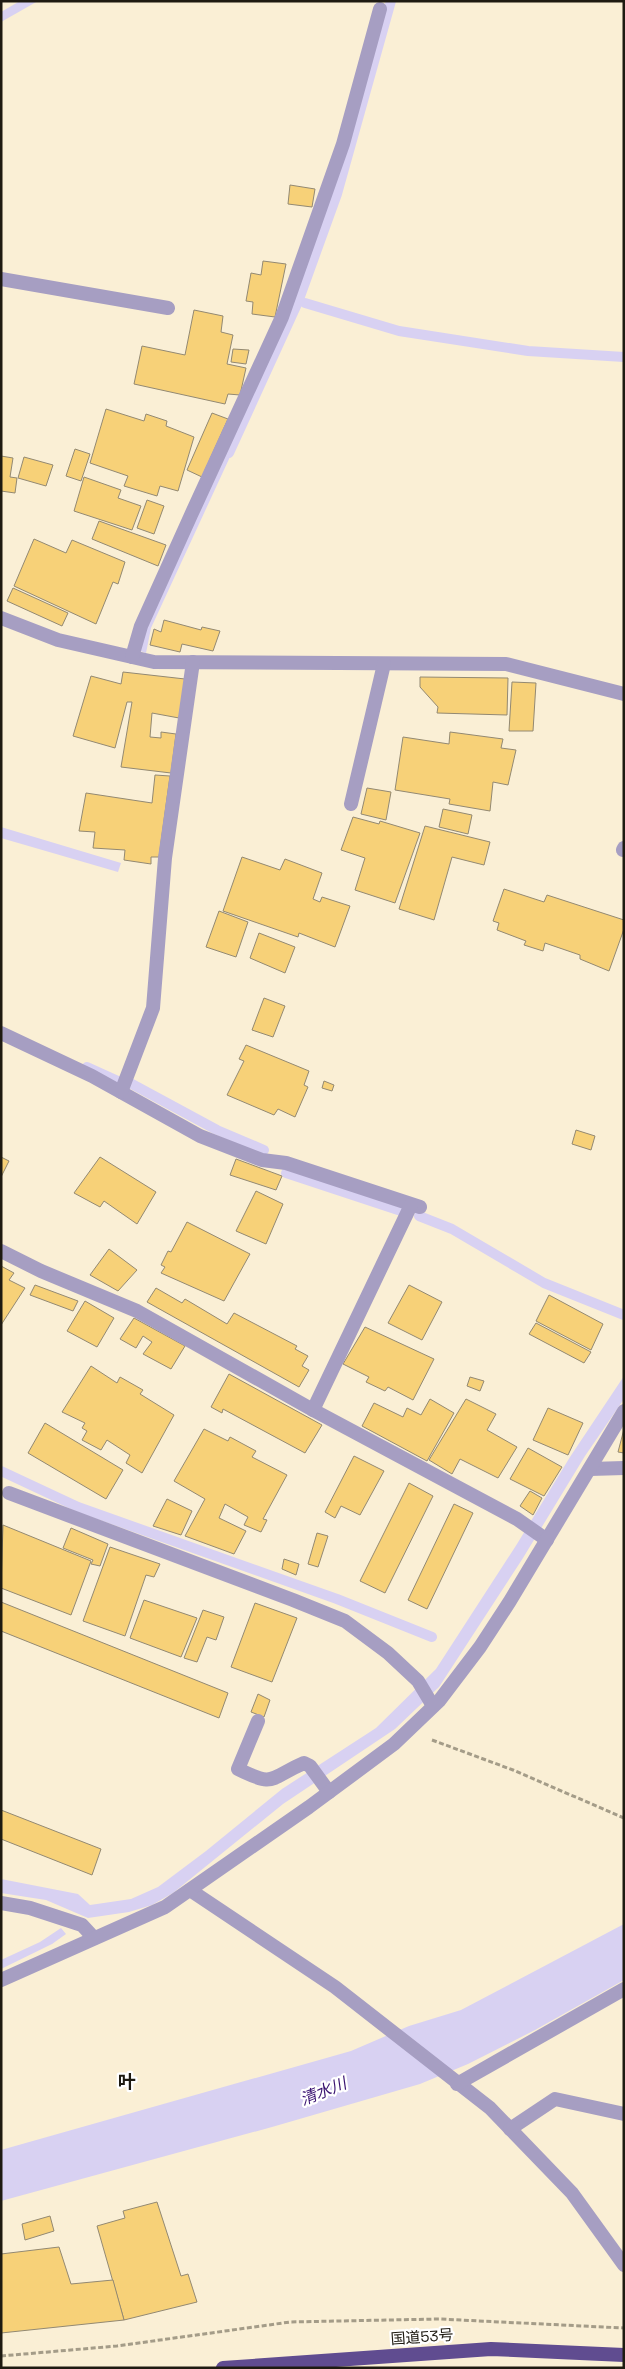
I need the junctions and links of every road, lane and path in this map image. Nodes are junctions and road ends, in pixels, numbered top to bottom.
1 (380, 9) dead end
2 (1, 279) edge
3 (168, 308) dead end
4 (1, 618) edge
5 (132, 657) junction
6 (194, 662) junction
7 (384, 664) junction
8 (624, 694) edge
9 (351, 804) dead end
10 (1, 1034) edge
11 (121, 1092) junction
12 (1, 1252) edge
13 (313, 1410) junction
14 (624, 1410) edge
15 (624, 1468) edge
16 (590, 1469) junction
17 (9, 1493) dead end
18 (547, 1540) junction
19 (433, 1706) junction
20 (258, 1721) dead end
21 (408, 1731) junction
22 (329, 1792) junction
23 (624, 1818) edge
24 (190, 1890) junction
25 (1, 1903) edge
26 (94, 1938) junction
27 (1, 1980) edge
28 (624, 1989) edge
29 (457, 2084) junction
30 (624, 2114) edge
31 (510, 2129) junction
32 (624, 2265) edge
33 (624, 2328) edge
34 (624, 2355) edge
35 (1, 2356) edge
36 (224, 2368) edge

1 - 5 street
2 - 3 street
4 - 5 street
5 - 6 street
6 - 7 street
6 - 11 street
7 - 8 street
7 - 9 street
10 - 11 street
11 - 13 street
12 - 13 street
13 - 18 street
14 - 16 street
15 - 16 street
16 - 18 street
17 - 19 street
18 - 19 street
19 - 21 street
20 - 22 street
21 - 22 street
21 - 23 path
22 - 24 street
24 - 26 street
24 - 29 street
25 - 26 street
26 - 27 street
28 - 29 street
29 - 31 street
30 - 31 street
31 - 32 street
33 - 35 path
34 - 36 highway, 国道53号

